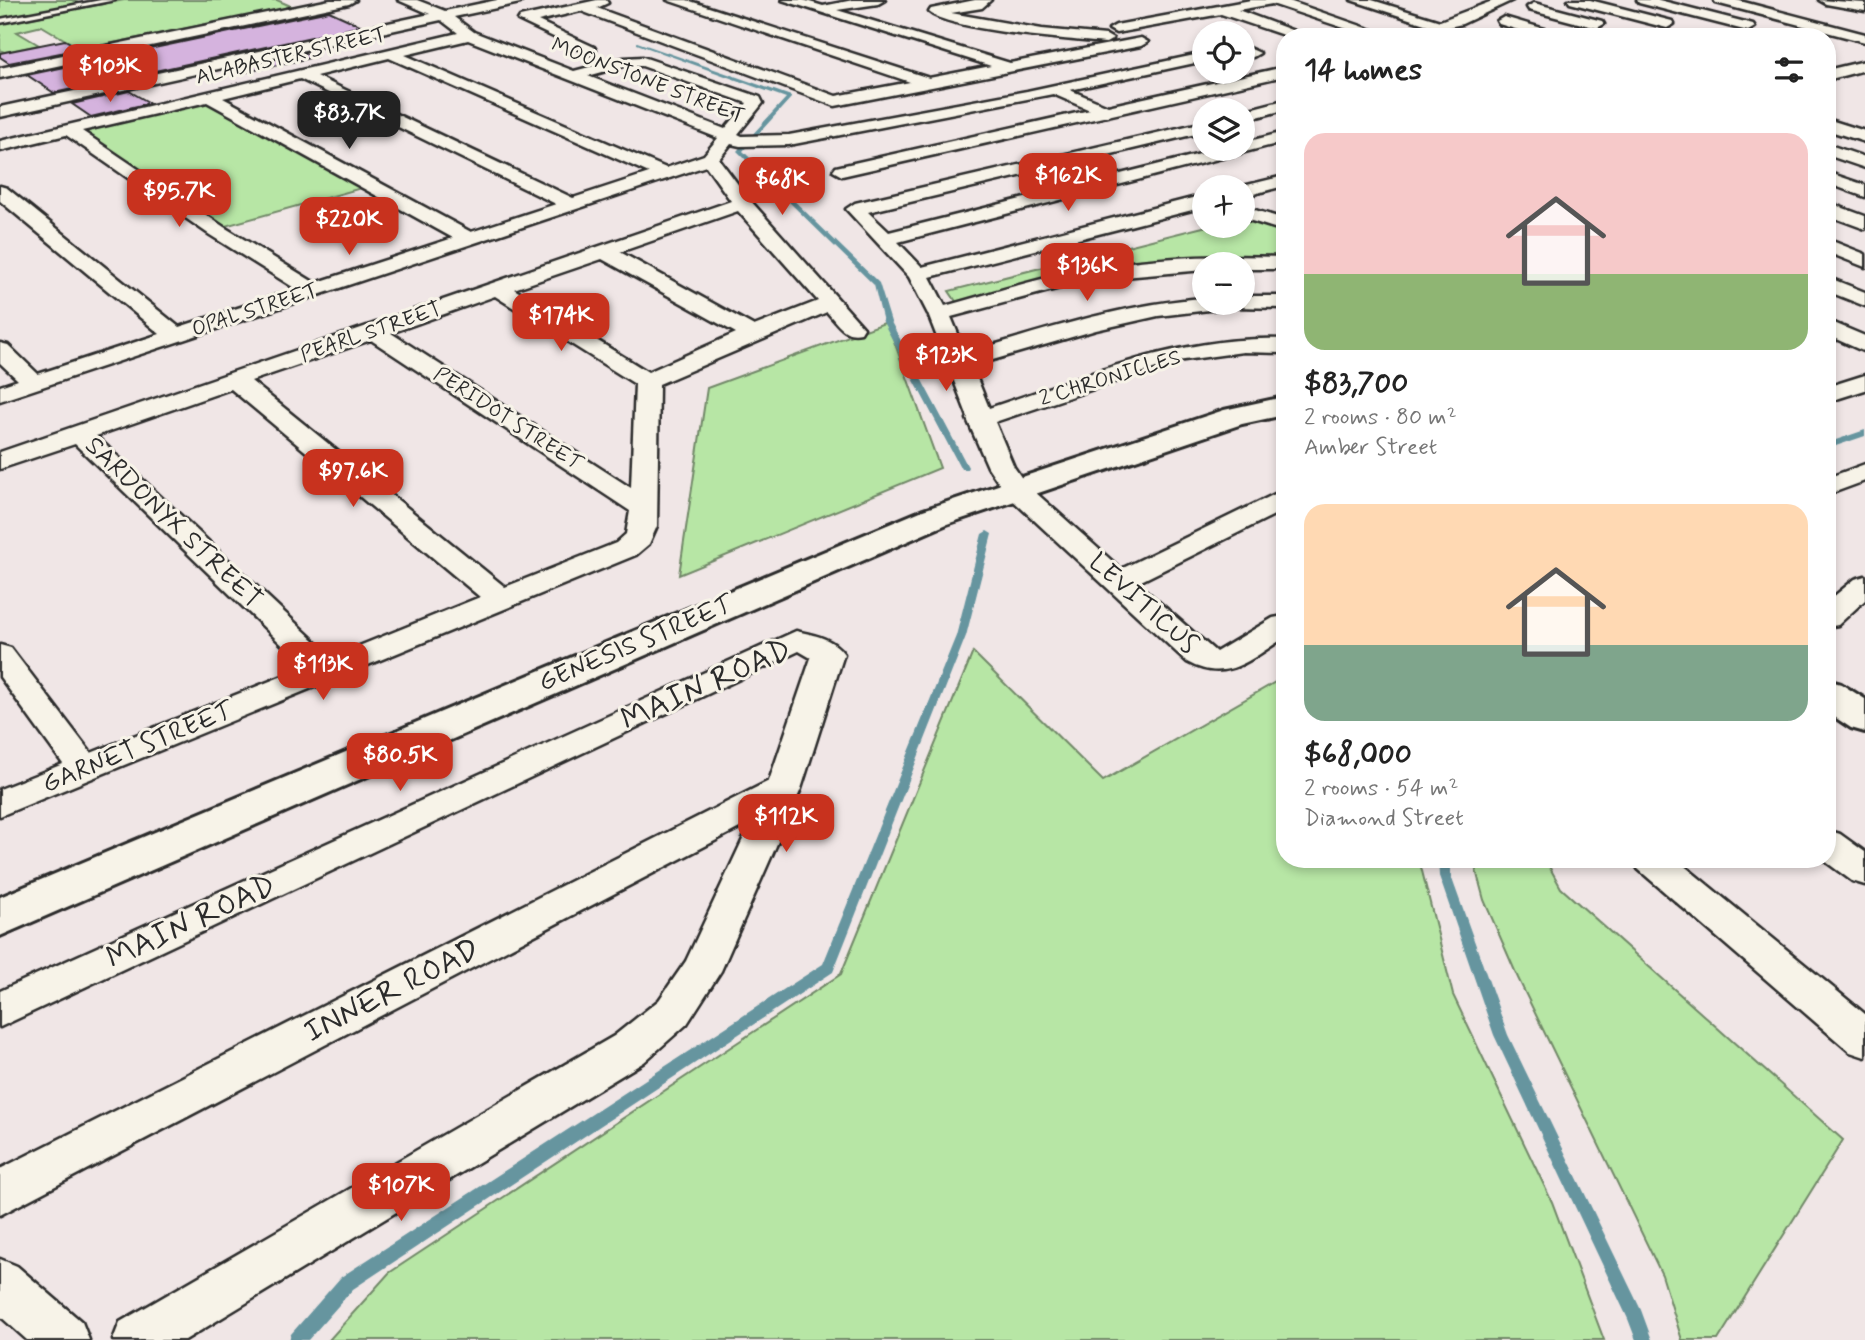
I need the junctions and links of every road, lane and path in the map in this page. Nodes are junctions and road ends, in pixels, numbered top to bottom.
1 (112, 0) edge
2 (349, 0) edge
3 (405, 0) edge
4 (616, 0) edge
5 (674, 0) edge
6 (789, 0) edge
7 (878, 0) edge
8 (984, 0) edge
9 (1273, 0) edge
10 (1358, 0) edge
11 (1506, 0) edge
12 (1548, 0) edge
13 (1575, 0) edge
14 (1644, 0) edge
15 (1721, 0) edge
16 (1826, 0) edge
17 (98, 1) edge
18 (505, 1) edge
19 (322, 2) edge
20 (582, 7) junction
21 (1534, 7) junction
22 (1865, 7) edge
23 (820, 9) junction
24 (1223, 9) junction
25 (443, 15) junction
26 (1865, 15) edge
27 (897, 18) dead end
28 (1163, 20) junction
29 (0, 21) edge
30 (866, 23) junction
31 (1677, 27) dead end
32 (1824, 27) junction
33 (1277, 28) edge
34 (1359, 28) edge
35 (1517, 28) edge
36 (1610, 28) edge
37 (1752, 28) edge
38 (1828, 28) edge
39 (1116, 29) dead end
40 (1836, 30) edge
41 (1192, 31) edge
42 (1042, 33) junction
43 (469, 35) junction
44 (1865, 38) edge
45 (1179, 48) dead end
46 (589, 50) dead end
47 (958, 52) junction
48 (1192, 52) edge
49 (391, 54) junction
50 (1192, 58) edge
51 (1255, 58) edge
52 (1865, 65) edge
53 (1276, 66) edge
54 (1012, 68) junction
55 (1836, 68) edge
56 (1276, 71) edge
57 (1846, 71) junction
58 (0, 73) edge
59 (1836, 73) edge
60 (303, 75) junction
61 (575, 75) junction
62 (929, 83) junction
63 (1054, 89) junction
64 (210, 96) junction
65 (1276, 107) edge
66 (1107, 111) junction
67 (0, 112) edge
68 (1255, 113) edge
69 (1853, 113) dead end
70 (1836, 116) edge
71 (1836, 127) edge
72 (69, 130) junction
73 (1192, 130) edge
74 (729, 136) junction
75 (1865, 136) edge
76 (1276, 139) edge
77 (1255, 144) edge
78 (0, 146) edge
79 (1836, 152) edge
80 (710, 159) junction
81 (1192, 161) edge
82 (1865, 163) edge
83 (842, 171) dead end
84 (666, 174) junction
85 (1836, 180) edge
86 (1276, 183) edge
87 (1255, 189) edge
88 (1865, 191) edge
89 (0, 192) edge
90 (742, 203) junction
91 (1192, 204) edge
92 (573, 205) junction
93 (1836, 212) edge
94 (1255, 216) edge
95 (1276, 223) edge
96 (1865, 223) edge
97 (470, 239) junction
98 (886, 239) junction
99 (1836, 249) edge
100 (603, 251) junction
101 (1865, 261) edge
102 (1276, 262) edge
103 (918, 274) junction
104 (1836, 287) edge
105 (497, 288) junction
106 (313, 291) junction
107 (1865, 300) edge
108 (1255, 302) edge
109 (1276, 302) edge
110 (832, 303) junction
111 (1192, 306) edge
112 (939, 314) junction
113 (853, 328) dead end
114 (373, 331) junction
115 (1836, 331) edge
116 (752, 334) junction
117 (176, 336) junction
118 (1865, 345) edge
119 (1276, 346) edge
120 (0, 350) edge
121 (958, 363) junction
122 (234, 379) junction
123 (647, 381) junction
124 (34, 383) junction
125 (0, 394) edge
126 (1276, 408) edge
127 (979, 419) junction
128 (78, 433) junction
129 (0, 460) edge
130 (1865, 472) edge
131 (1836, 483) edge
132 (1015, 488) junction
133 (1276, 504) edge
134 (643, 508) junction
135 (1116, 582) junction
136 (1862, 590) edge
137 (503, 601) junction
138 (1836, 611) edge
139 (1276, 630) edge
140 (0, 655) edge
141 (328, 671) junction
142 (1836, 699) edge
143 (1865, 718) edge
144 (85, 769) junction
145 (784, 789) junction
146 (0, 803) edge
147 (1836, 850) edge
148 (1662, 868) edge
149 (1865, 871) edge
150 (0, 917) edge
151 (0, 1010) edge
152 (1865, 1039) edge
153 (0, 1193) edge
154 (0, 1283) edge
155 (64, 1340) edge
156 (138, 1340) edge

1 - 17 lane
2 - 19 street
3 - 25 street, MOONSTONE STREET
4 - 20 street
5 - 62 street
6 - 23 street
7 - 23 street
8 - 42 street
9 - 24 street
9 - 34 street
10 - 11 street
12 - 21 street
13 - 31 street
14 - 37 street
15 - 32 street
16 - 22 street
17 - 29 lane
18 - 25 street
19 - 58 street
20 - 46 street
20 - 62 street
21 - 35 street
21 - 36 street
23 - 30 street
24 - 28 street
24 - 33 street
25 - 43 street, MOONSTONE STREET
25 - 67 street
26 - 32 street
27 - 30 street
28 - 39 street
28 - 41 street
30 - 47 street
32 - 38 street
40 - 44 street
42 - 47 street
42 - 54 street
43 - 49 street, ALABASTER STREET
43 - 61 street, MOONSTONE STREET
45 - 48 street
47 - 54 street
49 - 60 street, ALABASTER STREET
49 - 84 street
50 - 63 street, MOONSTONE STREET
51 - 53 street
52 - 57 street
54 - 62 street
54 - 63 street
55 - 57 street
56 - 66 street
57 - 59 street
60 - 64 street, ALABASTER STREET
60 - 92 street
61 - 74 street, MOONSTONE STREET
61 - 74 street
63 - 66 street
63 - 74 street, MOONSTONE STREET
64 - 72 street, ALABASTER STREET
64 - 97 street
65 - 68 street
66 - 83 street
69 - 70 street
71 - 75 street
72 - 78 street, ALABASTER STREET
72 - 106 street
73 - 98 street, LEVITICUS
74 - 80 street
76 - 77 street
79 - 82 street
80 - 84 street, OPAL STREET
80 - 90 street
81 - 98 street
84 - 92 street, OPAL STREET
85 - 88 street
86 - 87 street
89 - 117 street
90 - 100 street, PEARL STREET
90 - 110 street
91 - 103 street
92 - 97 street, OPAL STREET
93 - 96 street
94 - 95 street
97 - 106 street, OPAL STREET
98 - 103 street, LEVITICUS
99 - 101 street
100 - 105 street, PEARL STREET
100 - 116 street
102 - 112 street
103 - 112 street, LEVITICUS
104 - 107 street
105 - 114 street, PEARL STREET
105 - 123 street
106 - 117 street, OPAL STREET
108 - 109 street
110 - 113 street
110 - 116 street
111 - 121 street
112 - 121 street, LEVITICUS
114 - 122 street, PEARL STREET
114 - 134 street, PERIDOT STREET
115 - 118 street
116 - 123 street
117 - 124 street, OPAL STREET
119 - 127 street, 2 CHRONICLES
120 - 124 street
121 - 127 street, LEVITICUS
122 - 128 street, PEARL STREET
122 - 137 street
123 - 134 street
124 - 125 street, OPAL STREET
126 - 132 street, GENESIS STREET
127 - 132 street, LEVITICUS
128 - 129 street, PEARL STREET
128 - 141 street, SARDONYX STREET
130 - 131 street
132 - 135 street, LEVITICUS
132 - 150 street, GENESIS STREET
133 - 135 street
134 - 137 street, GARNET STREET
135 - 139 street, LEVITICUS
136 - 138 street
137 - 141 street, GARNET STREET
140 - 144 street
141 - 144 street, GARNET STREET
142 - 143 street
144 - 146 street, GARNET STREET
145 - 151 street, MAIN ROAD
145 - 153 street, INNER ROAD
145 - 156 street, MAIN ROAD
147 - 149 street
148 - 152 street
154 - 155 street

